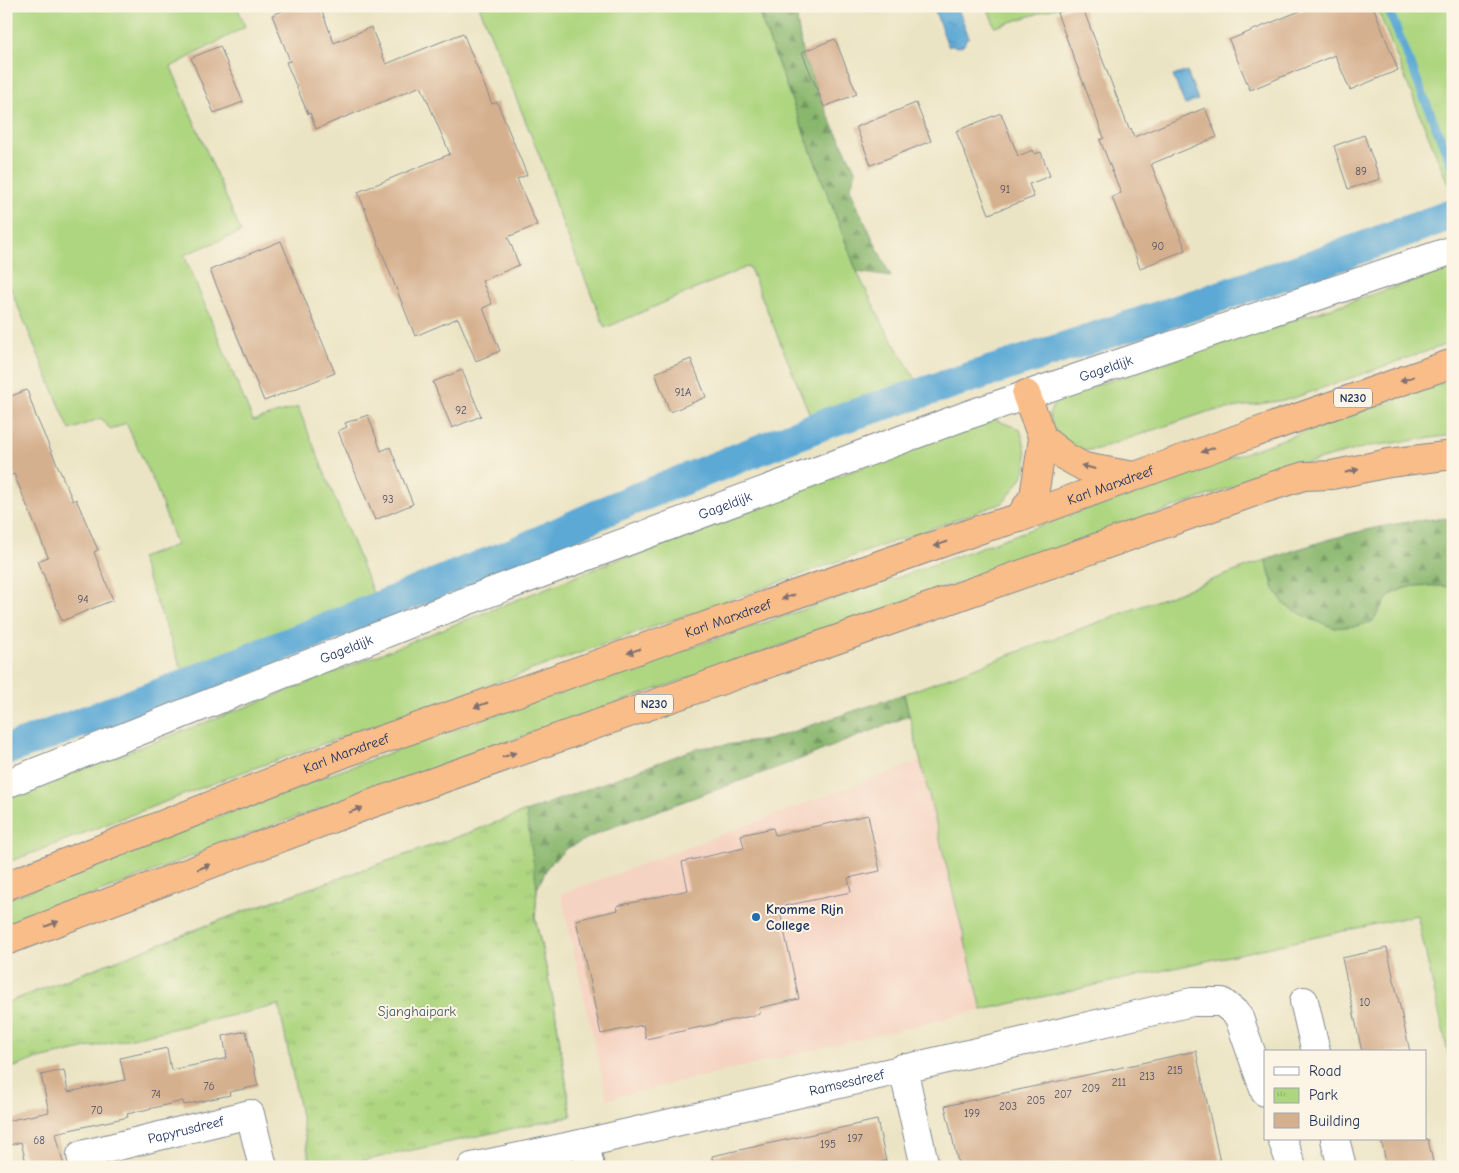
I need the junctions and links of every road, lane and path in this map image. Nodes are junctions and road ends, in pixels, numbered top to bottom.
1 (1453, 250) edge
2 (1453, 363) edge
3 (1026, 394) junction
4 (1043, 439) junction
5 (1453, 455) edge
6 (1136, 477) junction
7 (1018, 518) junction
8 (6, 784) edge
9 (6, 886) edge
10 (6, 941) edge
11 (1304, 1001) dead end
12 (1316, 1050) edge
13 (903, 1068) junction
14 (1264, 1089) edge
15 (1282, 1140) edge
16 (1335, 1140) edge
17 (588, 1155) edge
18 (84, 1167) edge
19 (263, 1167) edge
20 (472, 1167) edge
21 (925, 1167) edge
22 (1292, 1167) edge
23 (1342, 1167) edge

1 - 3 street, Gageldijk
2 -> 6 highway, Karl Marxdreef / N230
3 - 4 highway
3 - 8 street, Gageldijk
6 -> 4 highway
4 - 7 highway
10 -> 5 highway, N230
6 - 7 highway, Karl Marxdreef / N230
7 -> 9 highway, Karl Marxdreef / N230
11 - 12 street
13 - 14 street, Ramsesdreef
13 - 17 street, Ramsesdreef
13 - 21 street
15 - 22 street
16 - 23 street
17 - 20 street, Ramsesdreef
18 - 19 street, Papyrusdreef

